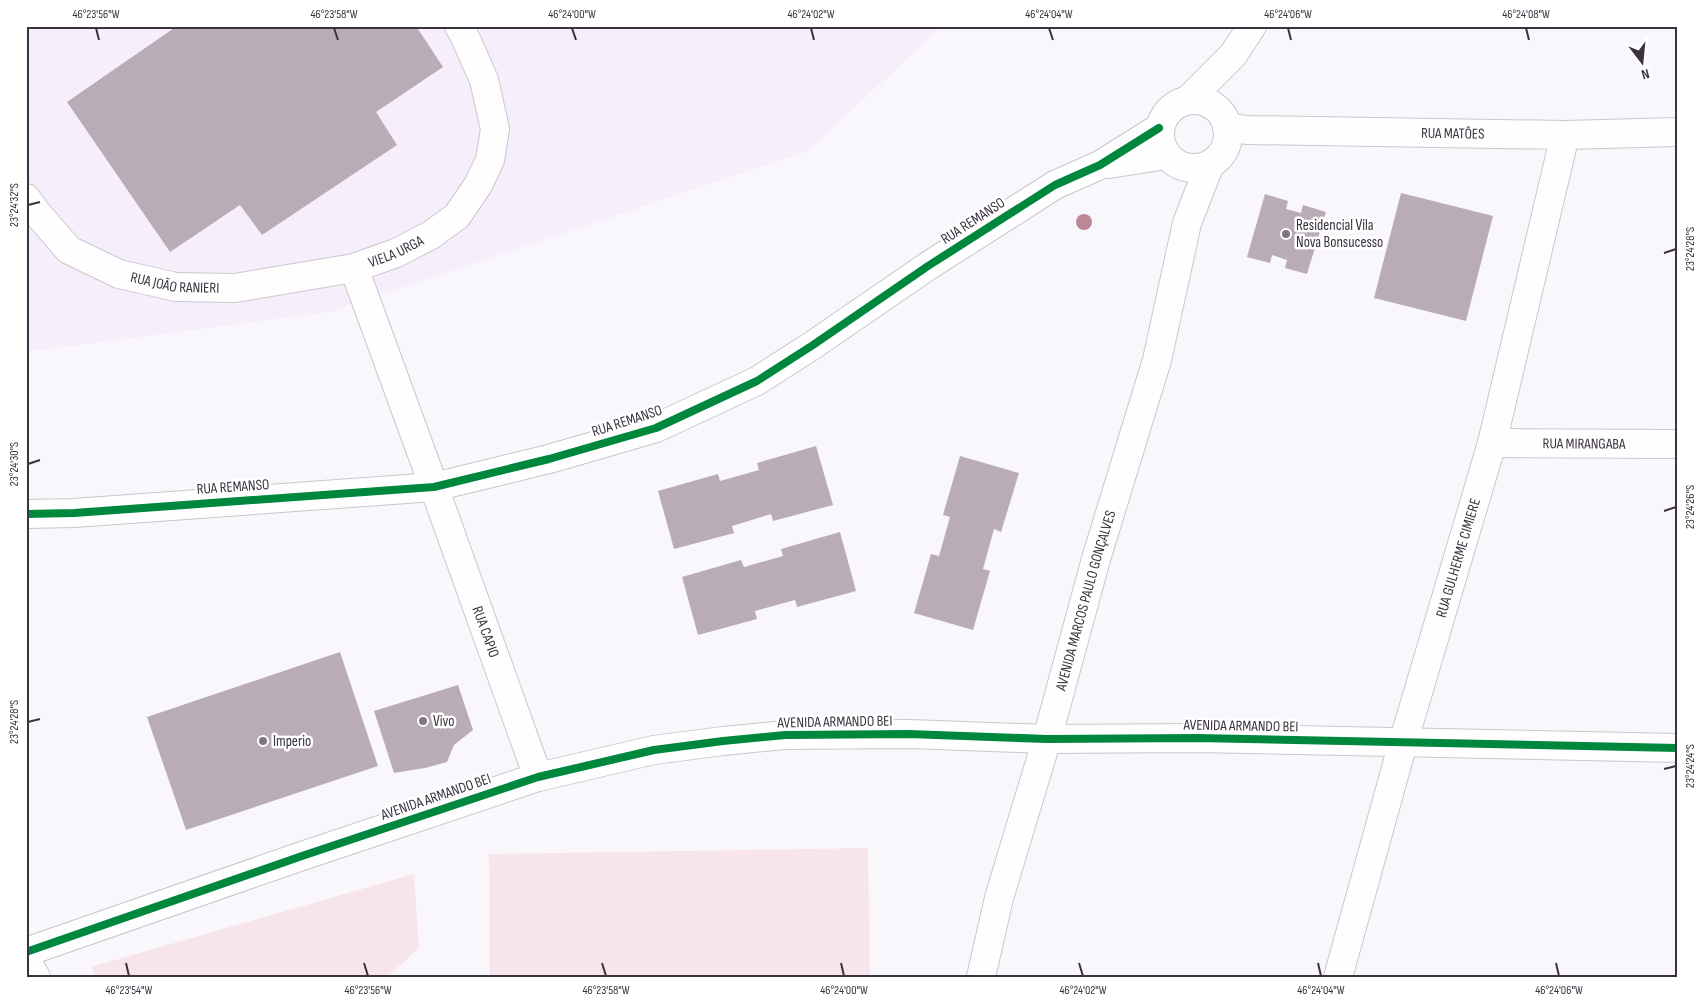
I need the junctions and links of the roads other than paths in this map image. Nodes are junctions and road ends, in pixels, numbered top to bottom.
1 (459, 26) edge
2 (1252, 26) edge
3 (1233, 55) junction
4 (1189, 99) junction
5 (1223, 118) junction
6 (1159, 128) junction
7 (1678, 132) edge
8 (1565, 135) junction
9 (1174, 161) junction
10 (1210, 164) junction
11 (1100, 165) junction
12 (26, 198) edge
13 (1187, 223) junction
14 (354, 268) junction
15 (1492, 443) junction
16 (1678, 444) edge
17 (434, 487) junction
18 (26, 514) edge
19 (1047, 739) junction
20 (1403, 743) junction
21 (1678, 748) edge
22 (538, 777) junction
23 (26, 952) edge
24 (26, 960) edge
25 (36, 977) edge
26 (981, 977) edge
27 (1338, 977) edge

1 - 14 street, VIELA URGA
2 - 3 street
3 - 4 street
3 - 5 street
4 - 5 street
4 - 6 street
5 - 8 street, RUA MATÕES
5 - 10 street
6 - 9 street
6 - 11 street, RUA REMANSO
7 - 8 street, RUA MATÕES
8 - 15 street, RUA GULHERME CIMIERE
9 - 10 street
9 - 11 street, RUA REMANSO
9 - 13 street, AVENIDA MARCOS PAULO GONÇALVES
10 - 13 street, AVENIDA MARCOS PAULO GONÇALVES
11 - 17 street, RUA REMANSO
12 - 14 street, RUA JOÃO RANIERI
13 - 19 street, AVENIDA MARCOS PAULO GONÇALVES
14 - 17 street, VIELA URGA
15 - 16 street, RUA MIRANGABA
15 - 20 street, RUA GULHERME CIMIERE
17 - 18 street, RUA REMANSO
17 - 22 street, RUA CAPIO
19 - 20 street, AVENIDA ARMANDO BEI
19 - 22 street, AVENIDA ARMANDO BEI
19 - 26 street, AVENIDA MARCOS PAULO GONÇALVES
20 - 21 street, AVENIDA ARMANDO BEI
20 - 27 street, RUA GULHERME CIMIERE
22 - 23 street, AVENIDA ARMANDO BEI
24 - 25 street

